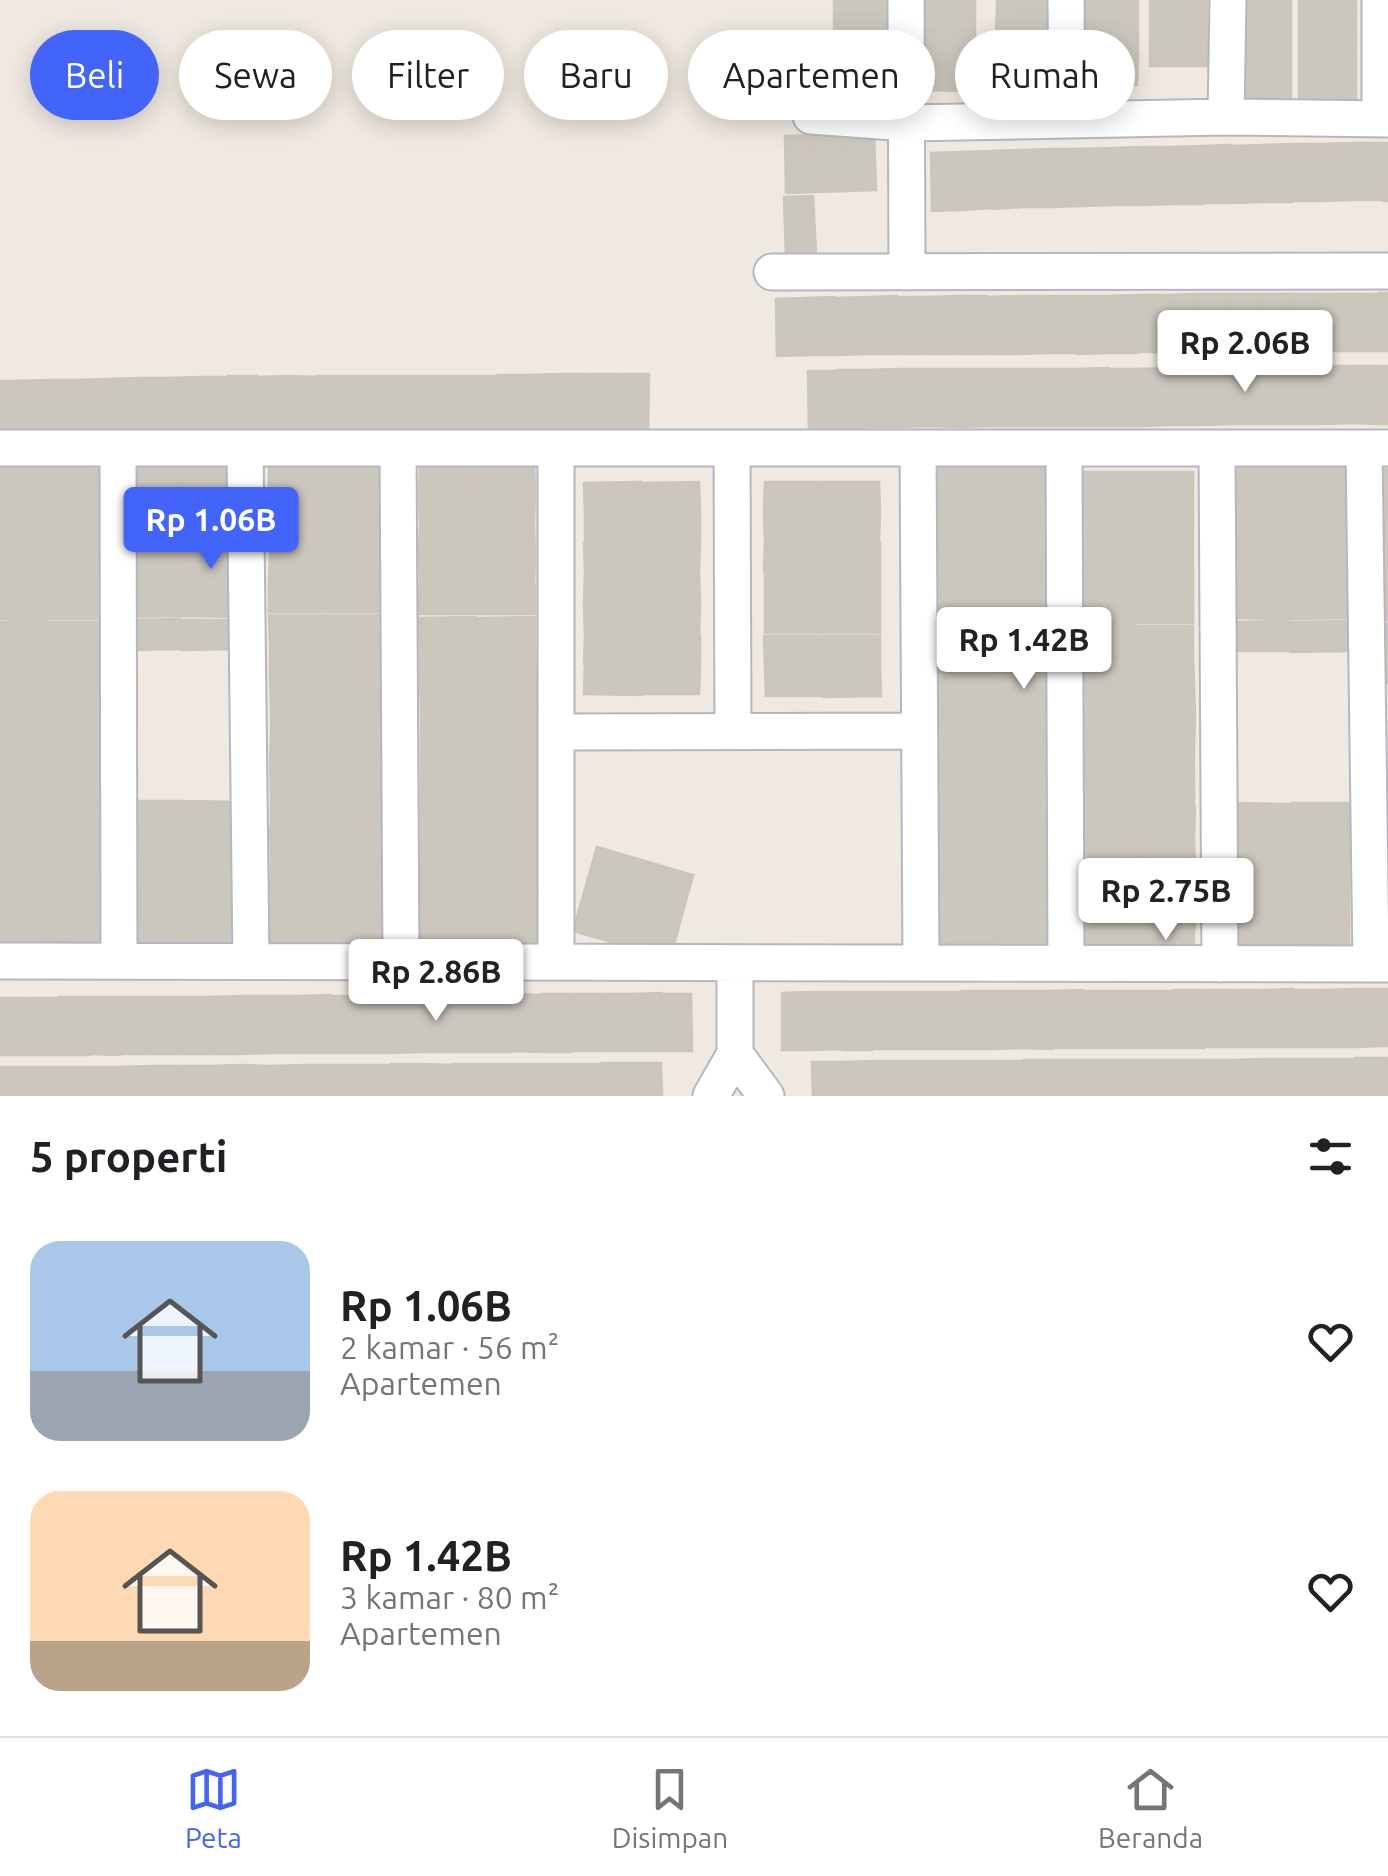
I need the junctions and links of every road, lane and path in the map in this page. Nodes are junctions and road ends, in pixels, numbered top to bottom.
1 (906, 0) edge
2 (1066, 0) edge
3 (1228, 0) edge
4 (1380, 0) edge
5 (1066, 30) edge
6 (1226, 117) junction
7 (1135, 119) edge
8 (1384, 119) edge
9 (866, 120) edge
10 (1067, 120) edge
11 (908, 123) junction
12 (1388, 271) edge
13 (772, 272) dead end
14 (907, 272) junction
15 (0, 448) edge
16 (118, 448) junction
17 (245, 448) junction
18 (398, 448) junction
19 (556, 448) junction
20 (732, 448) junction
21 (918, 448) junction
22 (1064, 448) junction
23 (1216, 448) junction
24 (1376, 448) edge
25 (733, 731) junction
26 (920, 731) junction
27 (556, 732) junction
28 (0, 961) edge
29 (119, 961) junction
30 (251, 962) junction
31 (401, 962) junction
32 (556, 962) junction
33 (735, 963) junction
34 (921, 963) junction
35 (1066, 963) junction
36 (1220, 964) junction
37 (1379, 964) edge
38 (736, 1054) junction
39 (711, 1096) edge
40 (766, 1096) edge

1 - 11 street
2 - 5 street
3 - 6 street
4 - 8 street
6 - 7 street
6 - 8 street
9 - 11 street
10 - 11 street
11 - 14 street
12 - 14 street
13 - 14 street
15 - 16 street
16 - 17 street
16 - 29 street
17 - 18 street
17 - 30 street
18 - 19 street
18 - 31 street
19 - 20 street
19 - 27 street
20 - 21 street
20 - 25 street
21 - 22 street
21 - 26 street
22 - 23 street
22 - 35 street
23 - 24 street
23 - 36 street
24 - 37 street
25 - 26 street
25 - 27 street
26 - 34 street
27 - 32 street
28 - 29 street
29 - 30 street
30 - 31 street
31 - 32 street
32 - 33 street
33 - 34 street
33 - 38 street
34 - 35 street
35 - 36 street
36 - 37 street
38 - 39 street
38 - 40 street

